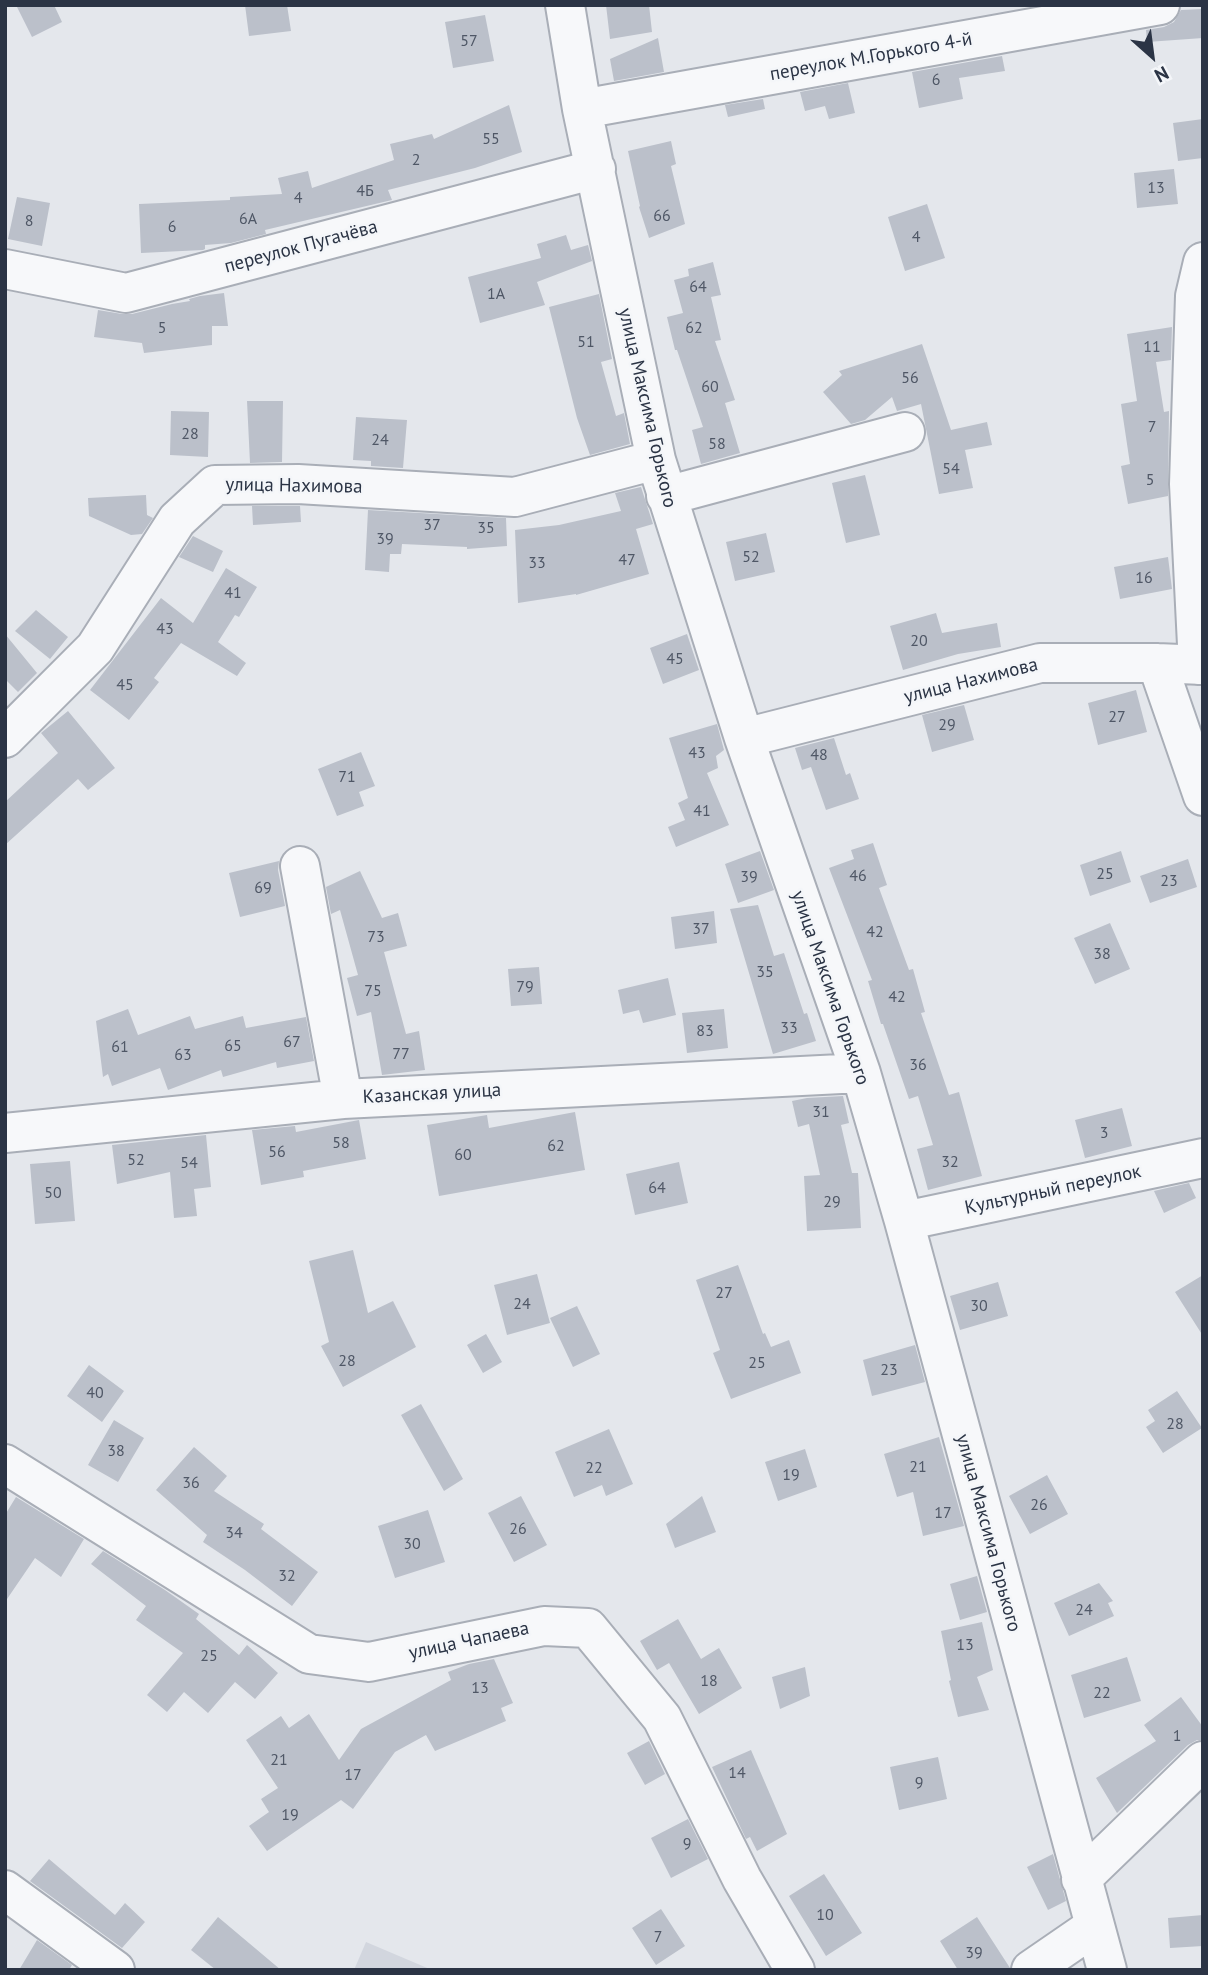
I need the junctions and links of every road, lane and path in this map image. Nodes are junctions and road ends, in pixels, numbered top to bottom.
1 (565, 5) edge
2 (1160, 5) edge
3 (582, 109) junction
4 (596, 169) junction
5 (1203, 262) edge
6 (5, 269) edge
7 (905, 432) dead end
8 (656, 460) junction
9 (666, 496) junction
10 (1157, 663) junction
11 (1200, 665) edge
12 (5, 738) edge
13 (744, 738) junction
14 (1203, 796) edge
15 (300, 866) dead end
16 (860, 1073) junction
17 (343, 1099) junction
18 (5, 1133) edge
19 (1203, 1158) edge
20 (904, 1221) junction
21 (5, 1464) edge
22 (1203, 1761) edge
23 (1081, 1879) junction
24 (5, 1890) edge
25 (1095, 1926) junction
26 (115, 1970) edge
27 (795, 1970) edge
28 (1031, 1970) edge
29 (1107, 1970) edge

1 - 3 street, улица Максима Горького
2 - 3 street, переулок М.Горького 4-й
3 - 4 street, улица Максима Горького
4 - 6 street, переулок Пугачёва
4 - 8 street, улица Максима Горького
5 - 11 street
7 - 9 street
8 - 9 street, улица Максима Горького
8 - 12 street, улица Нахимова
9 - 13 street, улица Максима Горького
10 - 11 street, улица Нахимова
10 - 13 street, улица Нахимова
10 - 14 street
13 - 16 street, улица Максима Горького
15 - 17 street
16 - 17 street, Казанская улица
16 - 20 street, улица Максима Горького
17 - 18 street, Казанская улица
19 - 20 street, Культурный переулок
20 - 23 street, улица Максима Горького
21 - 27 street, улица Чапаева
22 - 23 street
23 - 25 street, улица Максима Горького
24 - 26 street
25 - 28 street
25 - 29 street, улица Максима Горького

